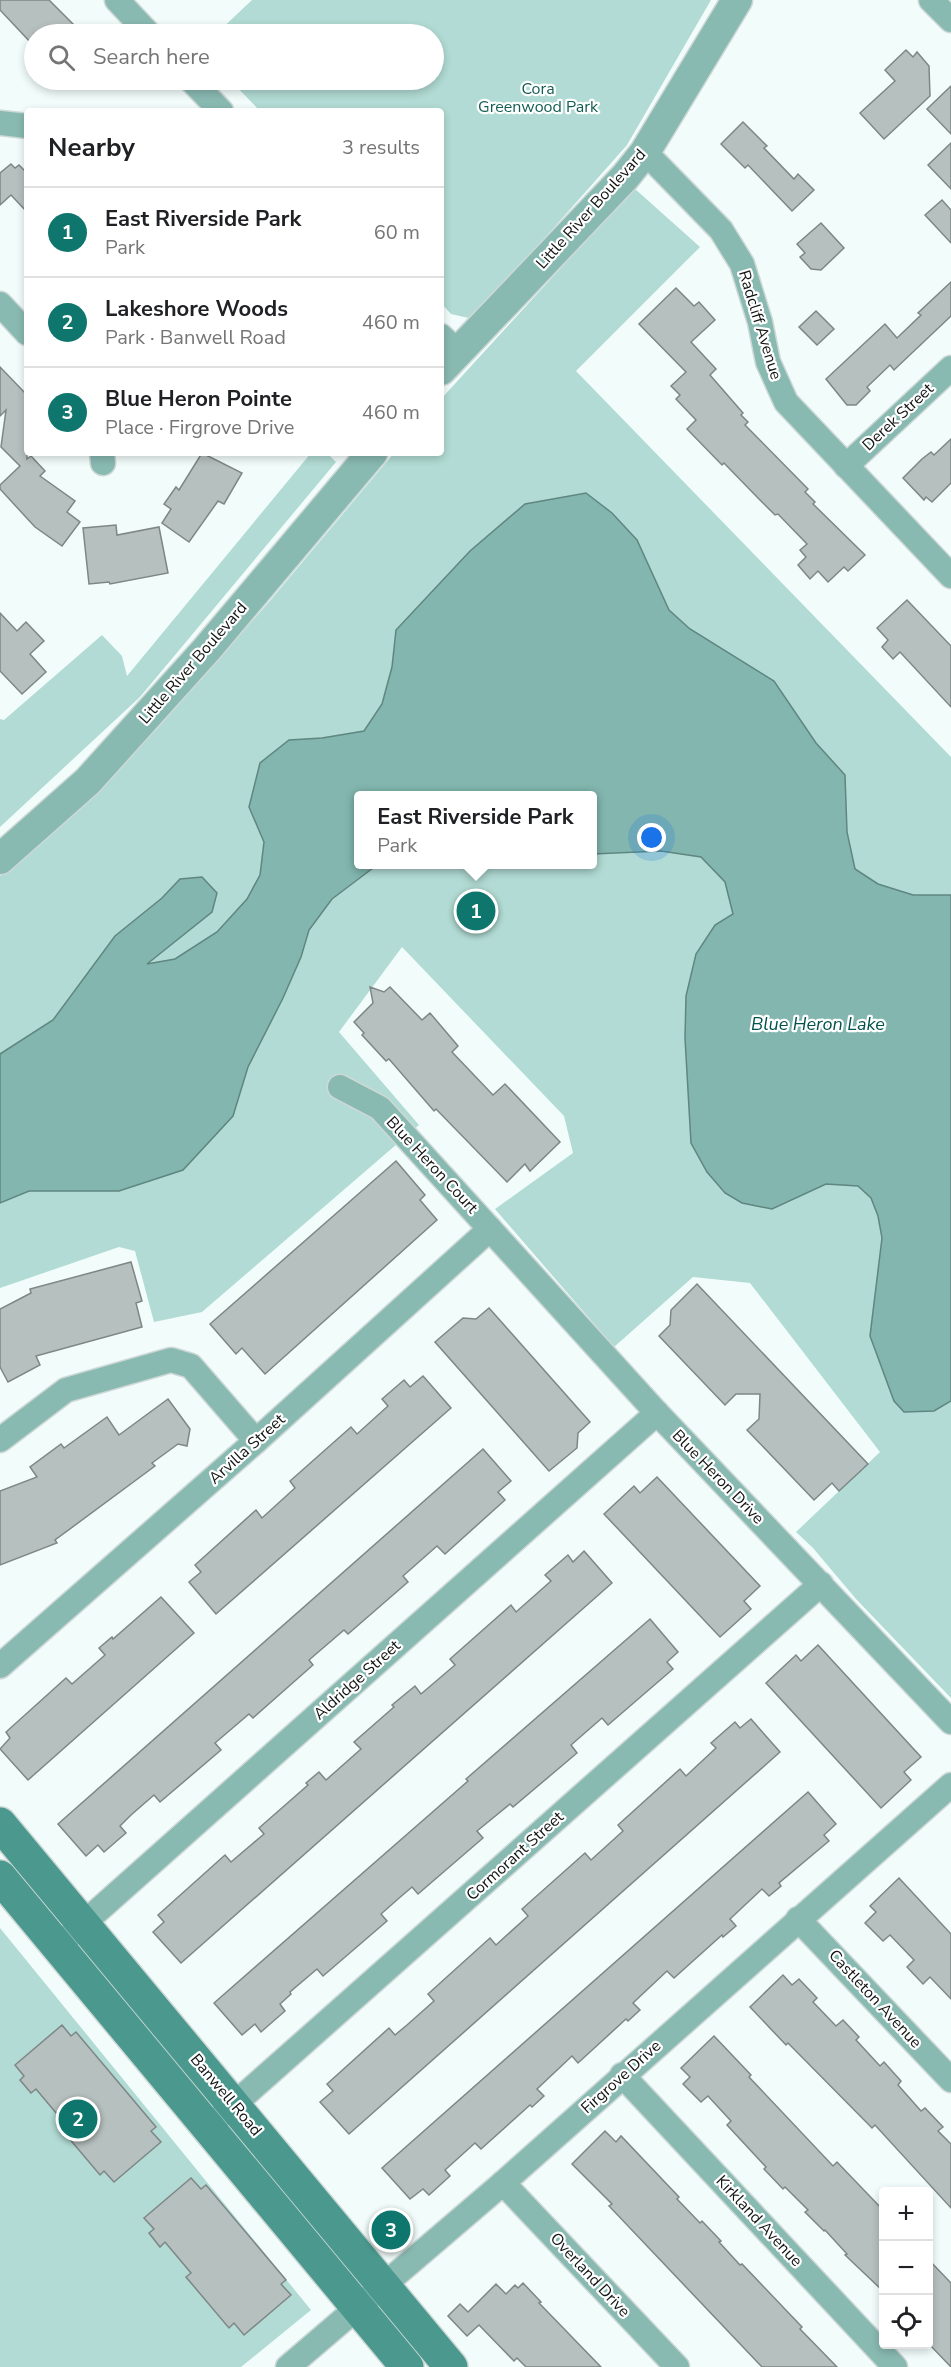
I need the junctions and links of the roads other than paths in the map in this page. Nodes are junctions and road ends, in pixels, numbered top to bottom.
1 (117, 0) edge
2 (737, 0) edge
3 (932, 0) edge
4 (951, 20) edge
5 (140, 24) edge
6 (197, 90) edge
7 (208, 107) edge
8 (0, 123) edge
9 (24, 126) edge
10 (645, 152) junction
11 (0, 304) edge
12 (24, 330) edge
13 (446, 353) edge
14 (951, 368) edge
15 (369, 456) edge
16 (846, 466) junction
17 (951, 576) edge
18 (0, 859) edge
19 (340, 1087) dead end
20 (490, 1228) junction
21 (657, 1413) junction
22 (0, 1440) edge
23 (256, 1441) junction
24 (821, 1584) junction
25 (0, 1666) edge
26 (951, 1722) edge
27 (951, 1785) edge
28 (0, 1824) edge
29 (0, 1877) edge
30 (798, 1919) junction
31 (84, 1923) junction
32 (57, 1947) junction
33 (622, 2075) junction
34 (951, 2080) edge
35 (235, 2105) junction
36 (208, 2126) junction
37 (503, 2183) junction
38 (383, 2287) junction
39 (358, 2308) junction
40 (288, 2367) edge
41 (407, 2367) edge
42 (451, 2367) edge
43 (677, 2367) edge
44 (895, 2367) edge

1 - 5 street
2 - 10 street, Little River Boulevard
3 - 4 street
6 - 7 street
8 - 9 street
10 - 13 street, Little River Boulevard
10 - 16 street, Radcliff Avenue
11 - 12 street
14 - 16 street, Derek Street
15 - 18 street, Little River Boulevard
16 - 17 street, Radcliff Avenue
19 - 20 street, Blue Heron Court
20 - 21 street, Blue Heron Drive
20 - 23 street, Arvilla Street
21 - 24 street, Blue Heron Drive
21 - 31 street, Aldridge Street
22 - 23 street
23 - 25 street, Arvilla Street
24 - 26 street, Blue Heron Drive
24 - 35 street, Cormorant Street
27 - 30 street, Firgrove Drive
28 - 31 main road, Banwell Road
29 - 32 main road, Banwell Road
30 - 33 street, Firgrove Drive
30 - 34 street, Castleton Avenue
31 - 32 street, Aldridge Street
31 - 35 main road, Banwell Road
32 - 36 main road, Banwell Road
33 - 37 street, Firgrove Drive
33 - 44 street, Kirkland Avenue
35 - 36 street, Cormorant Street
35 - 38 main road, Banwell Road
36 - 39 main road, Banwell Road
37 - 38 street, Firgrove Drive
37 - 43 street, Overland Drive
38 - 39 street, Firgrove Drive
38 - 42 main road, Banwell Road
39 - 40 street, Firgrove Drive
39 - 41 main road, Banwell Road

